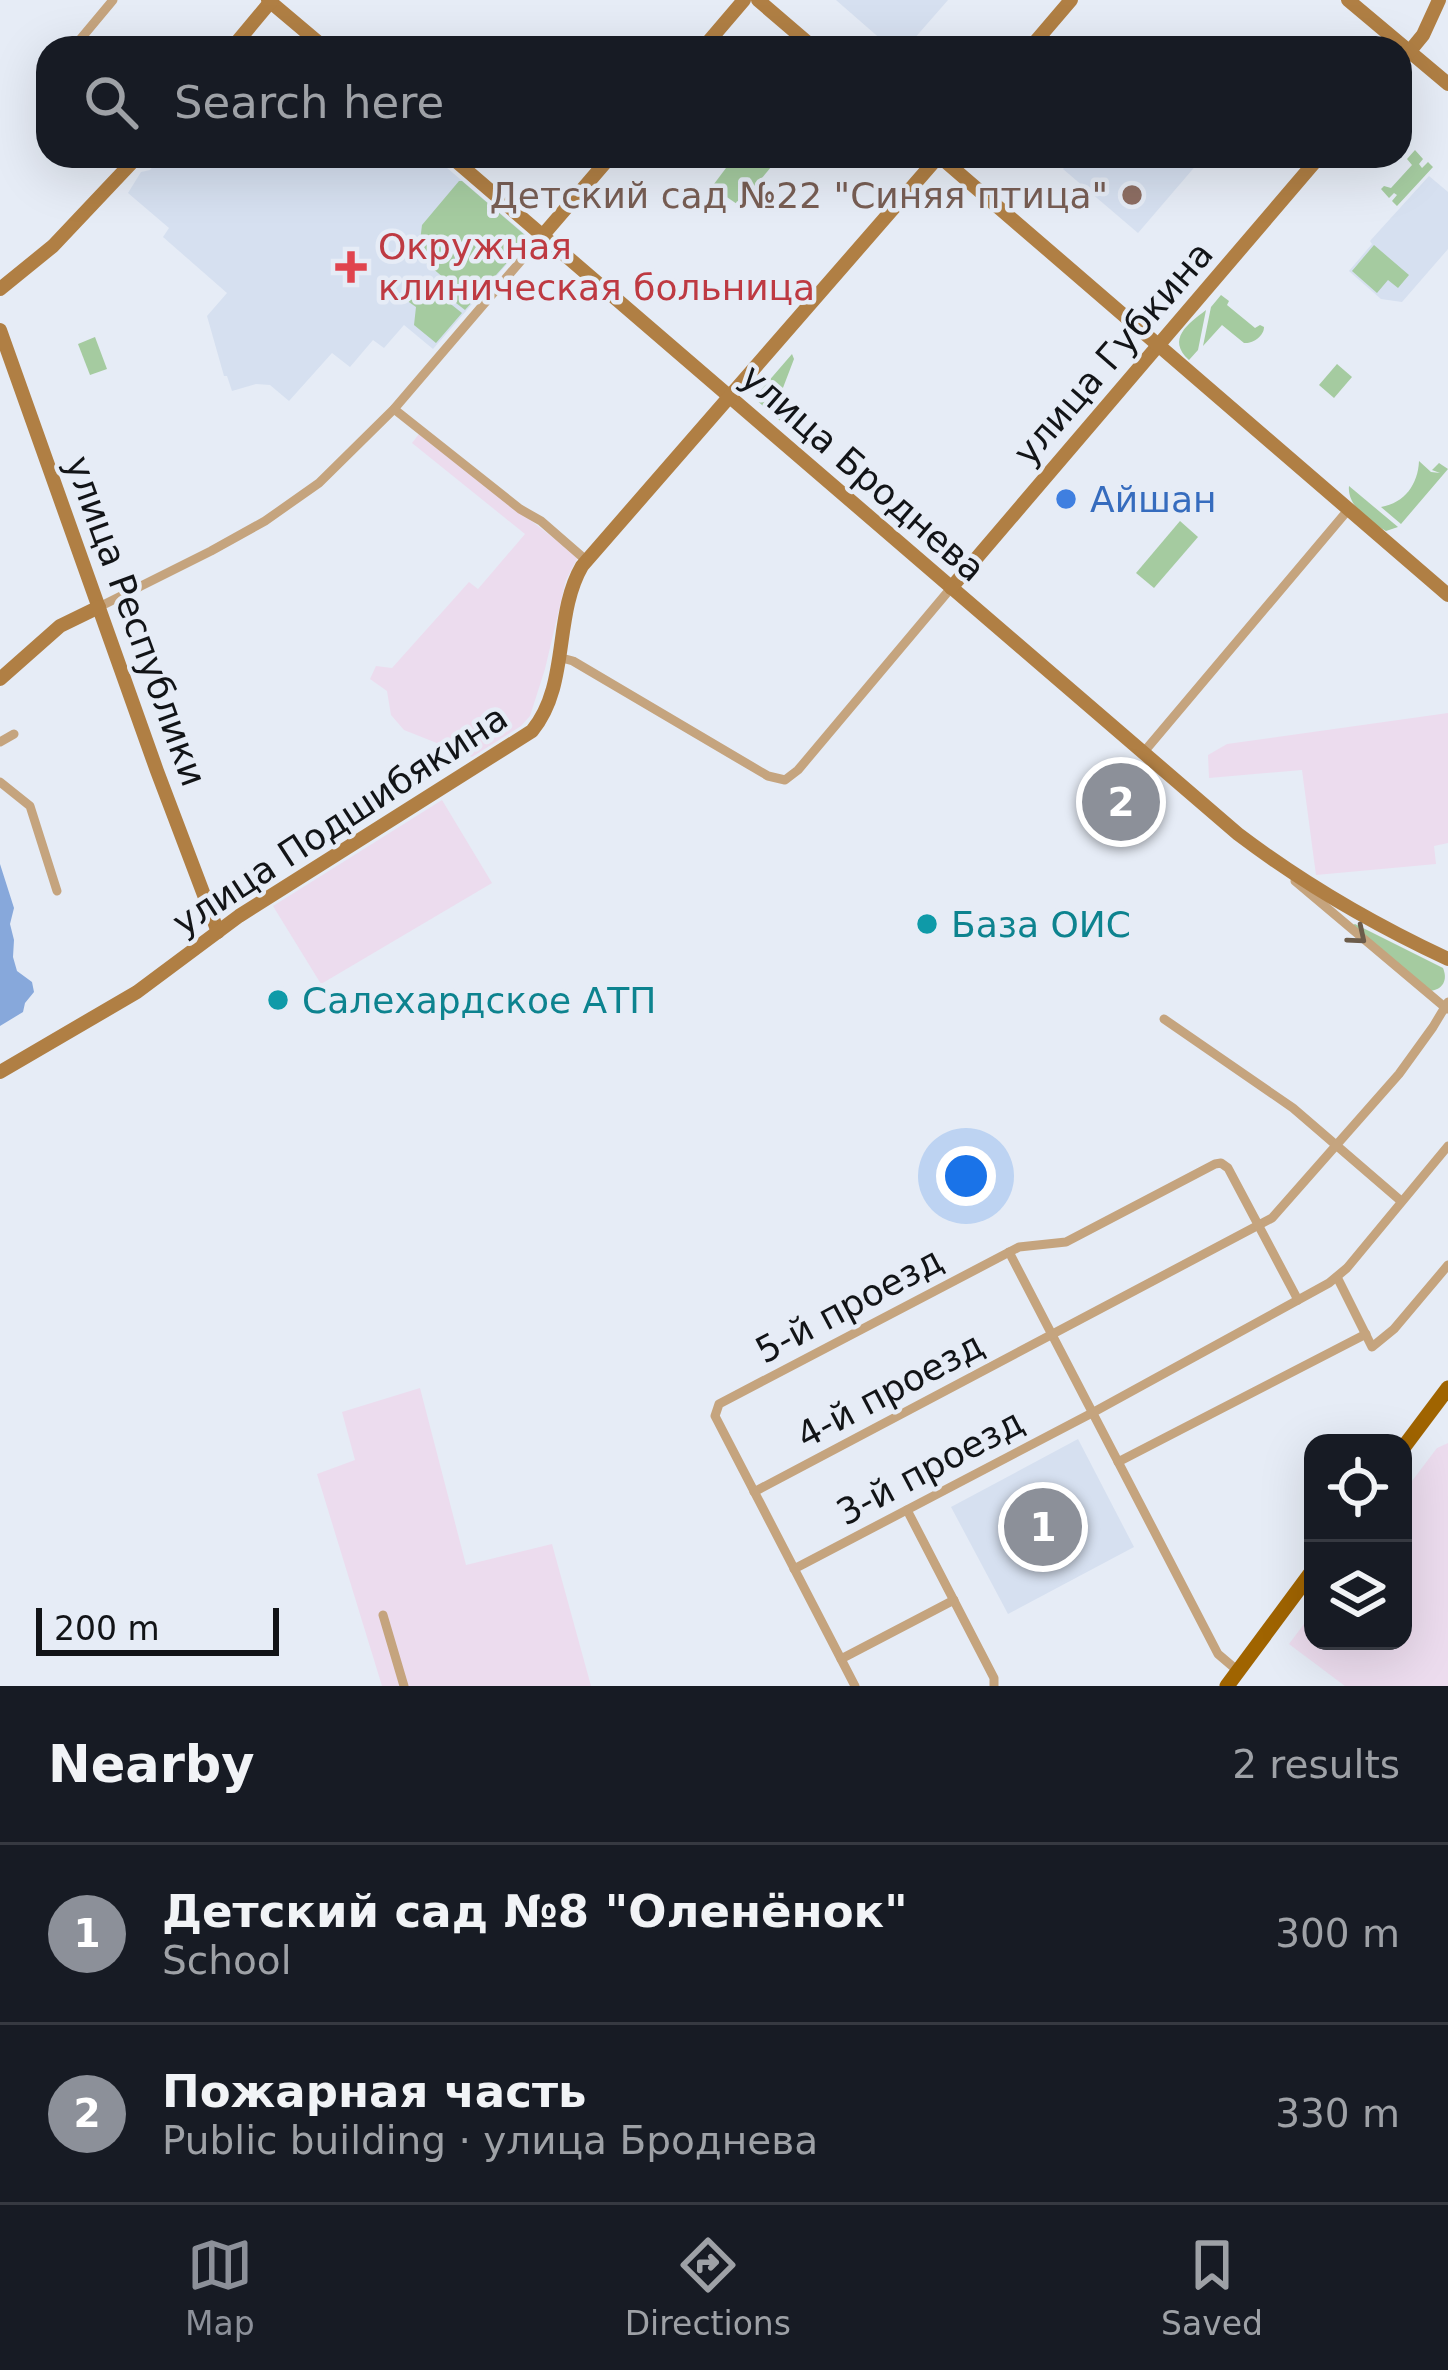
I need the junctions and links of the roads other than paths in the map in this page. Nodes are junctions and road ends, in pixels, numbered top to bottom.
1 (113, 0) edge
2 (744, 0) edge
3 (758, 0) edge
4 (1071, 0) edge
5 (1348, 0) edge
6 (1439, 0) edge
7 (270, 1) edge
8 (83, 36) edge
9 (242, 36) edge
10 (311, 36) edge
11 (713, 36) edge
12 (800, 36) edge
13 (1040, 36) edge
14 (1383, 36) edge
15 (1412, 48) edge
16 (1412, 62) edge
17 (1448, 84) edge
18 (127, 168) edge
19 (464, 168) edge
20 (601, 168) edge
21 (929, 168) edge
22 (953, 168) edge
23 (1310, 168) edge
24 (543, 235) junction
25 (0, 289) edge
26 (0, 330) edge
27 (1159, 346) junction
28 (730, 397) junction
29 (394, 409) junction
30 (1348, 510) junction
31 (586, 561) junction
32 (951, 588) junction
33 (1448, 595) edge
34 (99, 608) junction
35 (558, 657) junction
36 (0, 679) edge
37 (14, 734) dead end
38 (0, 742) edge
39 (1143, 753) junction
40 (0, 782) edge
41 (1274, 861) junction
42 (57, 891) dead end
43 (218, 932) junction
44 (1448, 959) edge
45 (1447, 1006) edge
46 (1164, 1019) dead end
47 (0, 1072) edge
48 (1337, 1144) junction
49 (1448, 1146) edge
50 (1401, 1202) junction
51 (1259, 1226) junction
52 (1009, 1252) junction
53 (1448, 1265) edge
54 (1337, 1277) junction
55 (1298, 1300) junction
56 (1366, 1334) junction
57 (1052, 1336) junction
58 (1448, 1388) edge
59 (1092, 1413) junction
60 (1412, 1436) edge
61 (1118, 1462) junction
62 (754, 1492) junction
63 (907, 1510) junction
64 (794, 1569) junction
65 (1304, 1582) edge
66 (954, 1600) junction
67 (383, 1615) dead end
68 (841, 1659) junction
69 (1238, 1671) junction
70 (995, 1684) edge
71 (404, 1686) edge
72 (855, 1686) edge
73 (1227, 1686) edge

1 - 8 street
2 - 11 main road
3 - 12 main road
4 - 13 main road
5 - 14 main road
6 - 15 main road
7 - 9 main road
7 - 10 main road
16 - 17 main road
18 - 25 main road
19 - 24 main road, улица Броднева
20 - 24 main road
21 - 28 main road, улица Подшибякина
22 - 27 main road
23 - 27 main road, улица Губкина
24 - 28 main road, улица Броднева
24 - 29 street
26 - 34 main road, улица Республики
27 - 30 main road
27 - 32 main road, улица Губкина
28 - 31 main road, улица Подшибякина
28 - 32 main road, улица Броднева
29 - 31 street
29 - 34 street
30 - 33 main road
30 - 39 street
31 - 35 main road, улица Подшибякина
32 - 35 street
32 - 39 main road, улица Броднева
34 - 36 main road
34 - 43 main road, улица Республики
35 - 43 main road, улица Подшибякина
37 - 38 street
39 - 41 main road, улица Броднева
40 - 42 street
41 - 44 main road, улица Броднева
41 -> 45 street
43 - 47 main road, улица Подшибякина
45 - 48 street, 4-й проезд
46 - 48 street
48 - 50 street
48 - 51 street, 4-й проезд
49 - 50 street, 3-й проезд
50 - 54 street, 3-й проезд
51 - 52 street, 5-й проезд
51 - 55 street
51 - 57 street, 4-й проезд
52 - 57 street
52 - 62 street, 5-й проезд
53 - 56 street
54 - 55 street, 3-й проезд
54 - 56 street
55 - 59 street, 3-й проезд
56 - 61 street
57 - 59 street
57 - 62 street, 4-й проезд
58 - 60 main road
59 - 61 street
59 - 63 street, 3-й проезд
61 - 69 street
62 - 64 street
63 - 64 street, 3-й проезд
63 - 66 street
64 - 68 street
65 - 69 main road
66 - 68 street
66 - 70 street
67 - 71 street
68 - 72 street
69 - 73 main road

